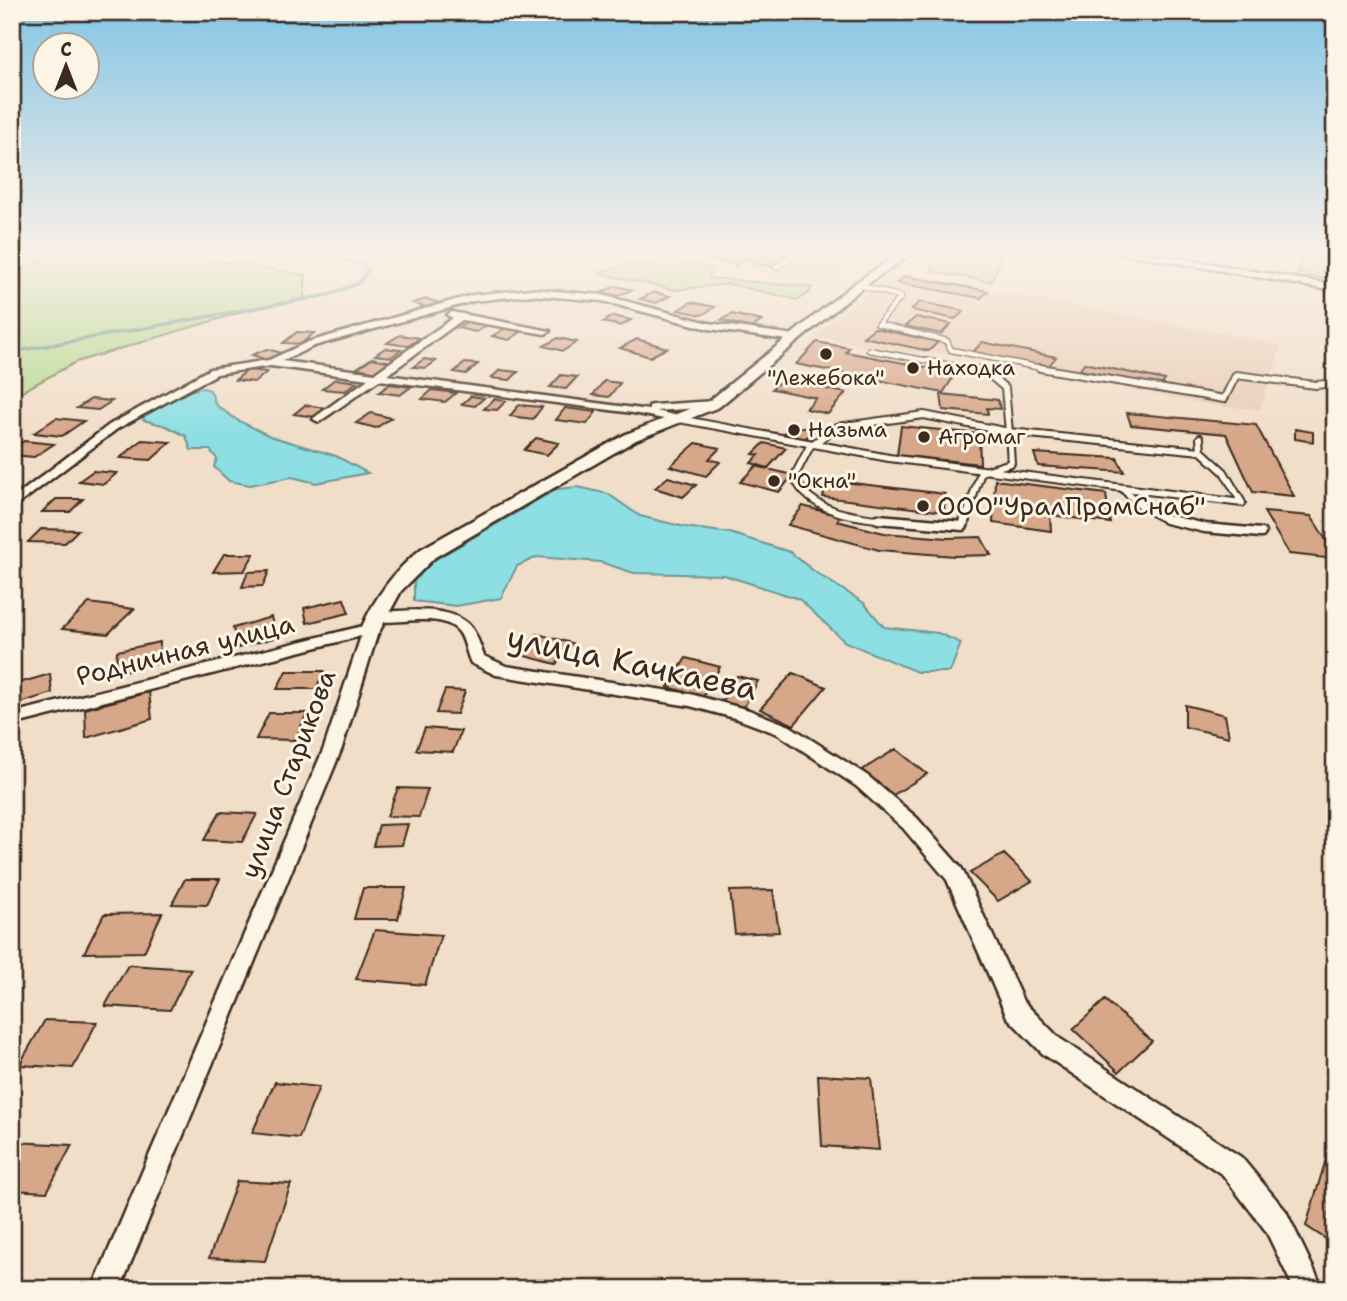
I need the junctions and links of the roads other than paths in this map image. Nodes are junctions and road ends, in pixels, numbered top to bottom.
1 (423, 313) edge
2 (443, 313) edge
3 (656, 313) edge
4 (825, 313) edge
5 (888, 313) edge
6 (460, 317) junction
7 (545, 331) dead end
8 (794, 338) junction
9 (869, 350) dead end
10 (271, 362) junction
11 (379, 378) junction
12 (1335, 383) edge
13 (714, 404) junction
14 (633, 410) junction
15 (319, 419) dead end
16 (679, 419) junction
17 (1009, 432) junction
18 (1200, 438) dead end
19 (810, 446) junction
20 (1201, 451) junction
21 (981, 472) junction
22 (1123, 489) junction
23 (12, 505) edge
24 (1261, 533) dead end
25 (373, 623) junction
26 (12, 719) edge
27 (106, 1289) edge
28 (1309, 1289) edge

1 - 10 street
2 - 6 street
3 - 8 street
4 - 8 street, улица Старикова
5 - 12 lane
6 - 7 street
6 - 11 street
8 - 13 street, улица Старикова
9 - 17 lane
10 - 11 street
10 - 23 street
11 - 14 street
11 - 15 street
13 - 14 street
13 - 16 street, улица Старикова
14 - 16 street
16 - 19 lane
16 - 25 street, улица Старикова
17 - 19 lane
17 - 20 lane
17 - 21 lane
18 - 20 lane
19 - 21 lane
19 - 21 lane
20 - 22 lane
21 - 22 lane
22 - 24 lane
25 - 26 street, Родничная улица
25 - 27 street, улица Старикова
25 - 28 street, улица Качкаева

